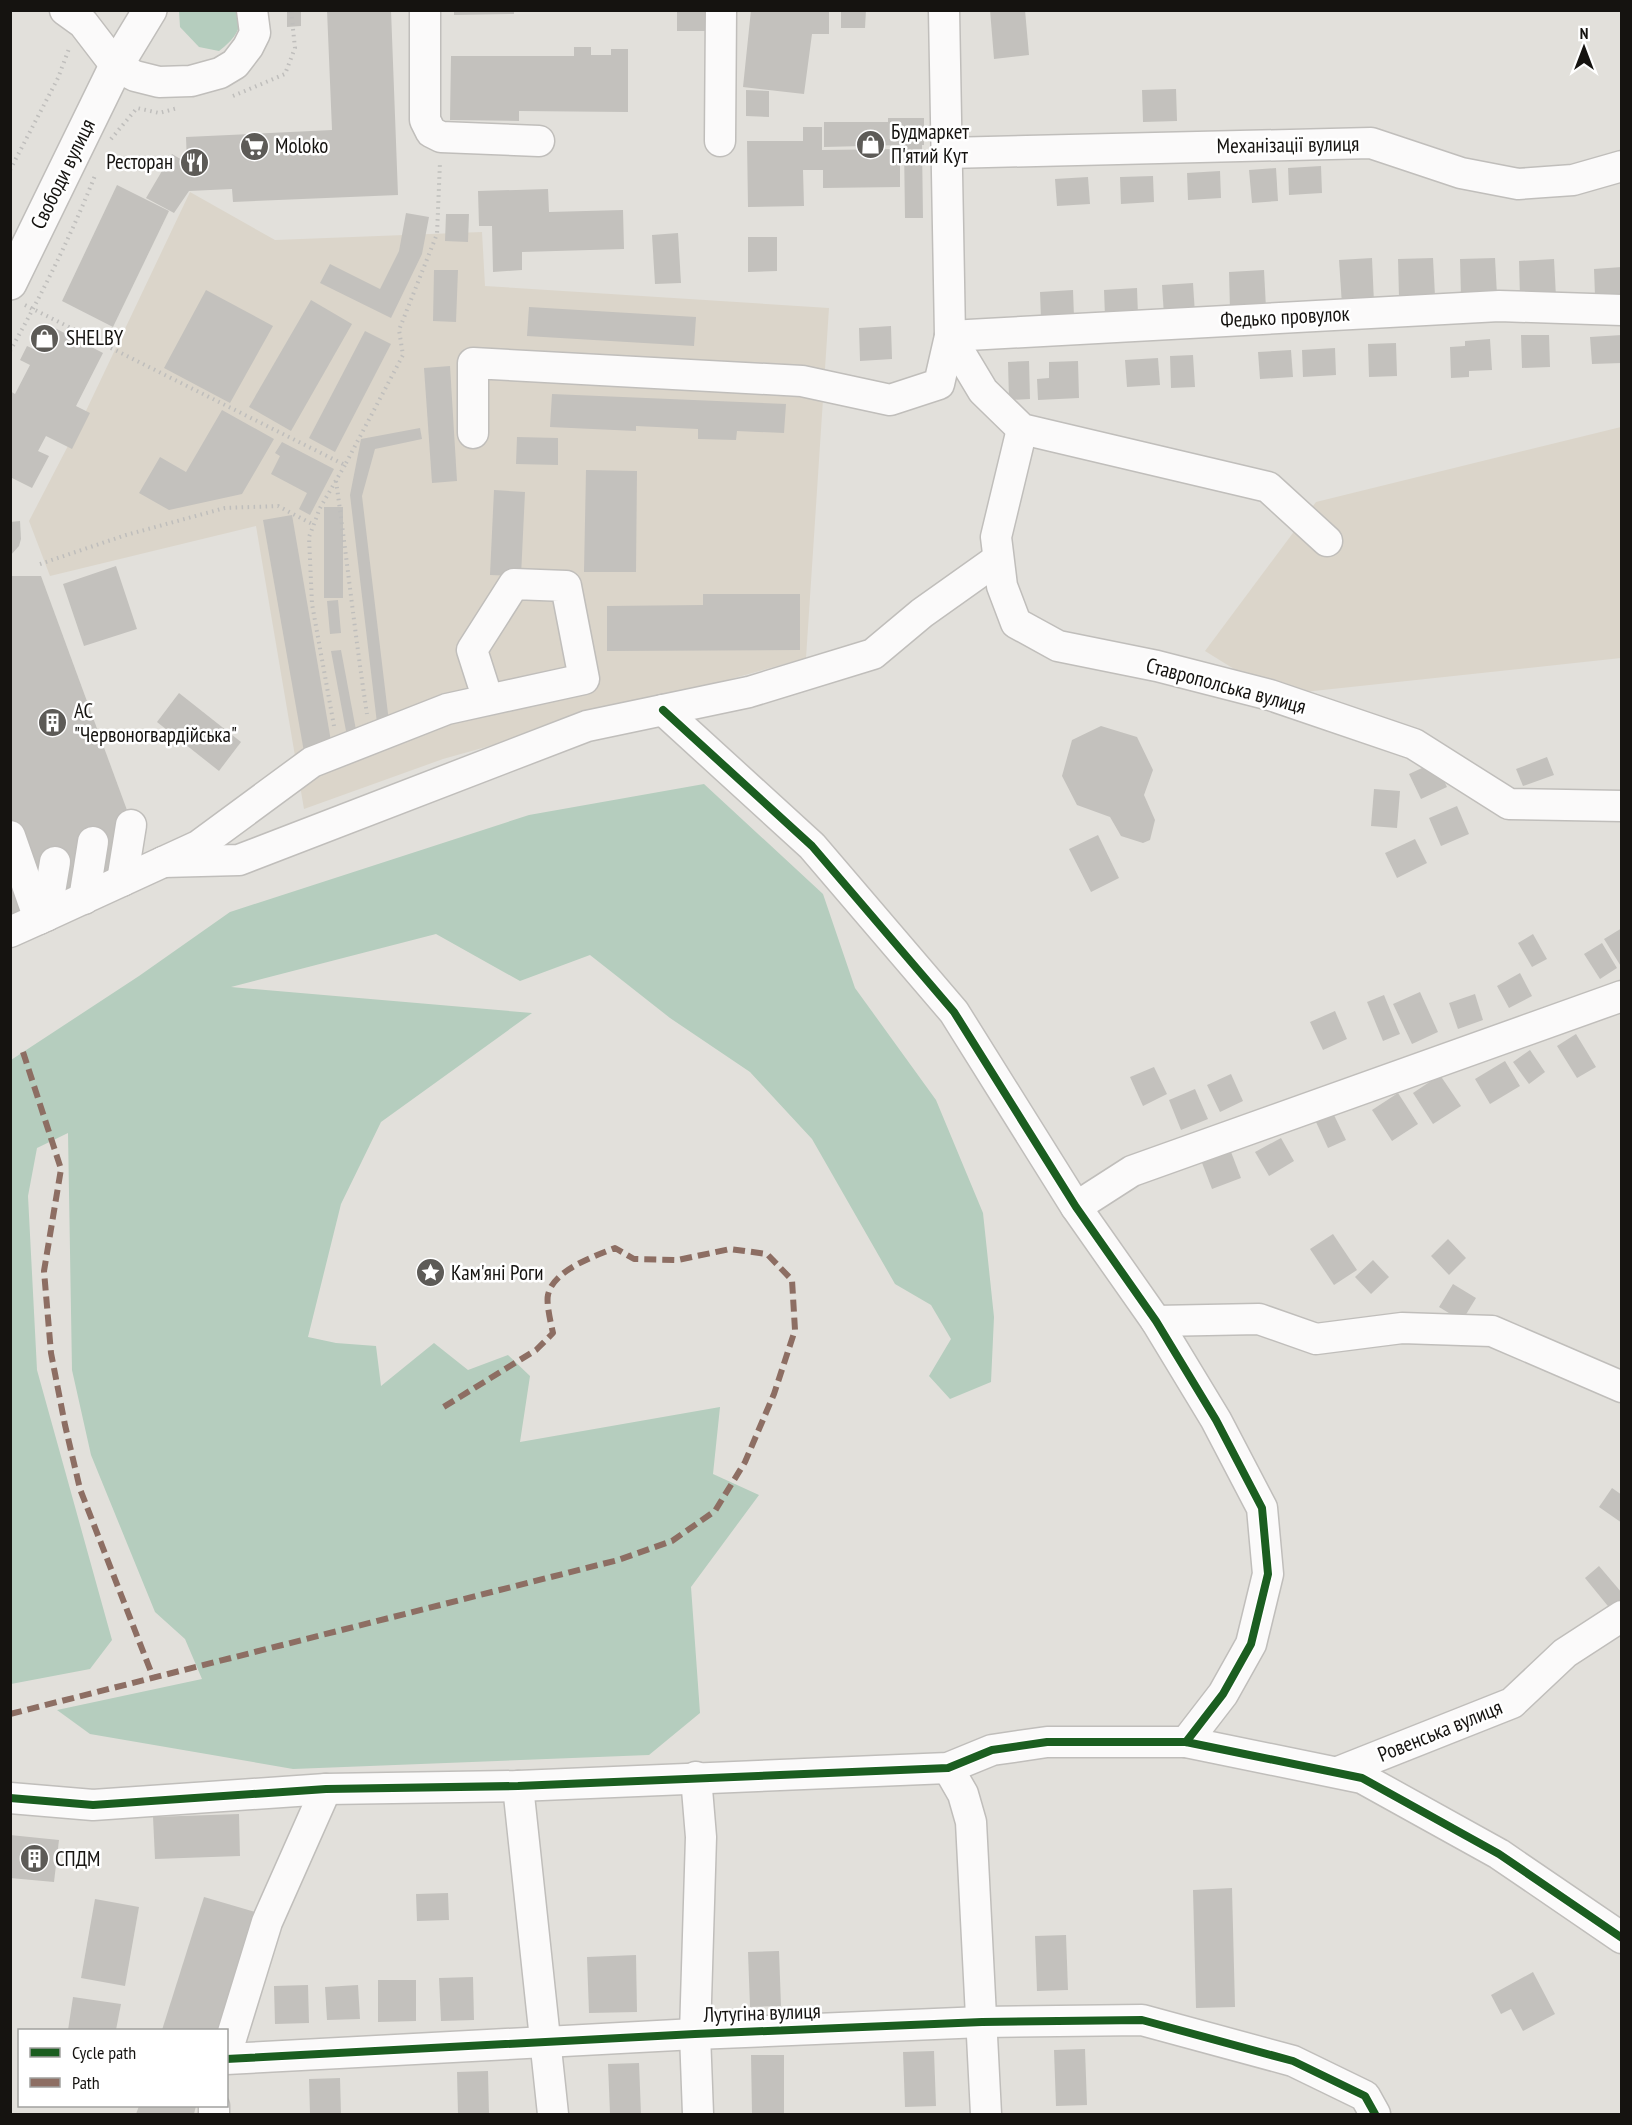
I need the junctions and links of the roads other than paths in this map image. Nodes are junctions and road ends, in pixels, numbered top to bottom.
1 (65, 10) edge
2 (150, 10) edge
3 (252, 10) edge
4 (425, 10) edge
5 (721, 10) edge
6 (944, 10) edge
7 (116, 66) junction
8 (539, 141) dead end
9 (720, 141) dead end
10 (947, 153) junction
11 (1622, 166) edge
12 (16, 293) edge
13 (1622, 310) edge
14 (950, 336) junction
15 (939, 384) junction
16 (983, 391) junction
17 (1022, 429) junction
18 (473, 433) dead end
19 (1327, 541) dead end
20 (998, 559) junction
21 (488, 700) dead end
22 (663, 710) junction
23 (1622, 806) edge
24 (10, 836) edge
25 (92, 843) junction
26 (163, 862) junction
27 (76, 902) junction
28 (10, 932) edge
29 (1622, 996) edge
30 (1076, 1207) junction
31 (1156, 1321) junction
32 (1622, 1387) edge
33 (1622, 1616) edge
34 (1186, 1742) junction
35 (948, 1768) junction
36 (1338, 1772) junction
37 (696, 1777) junction
38 (519, 1786) junction
39 (326, 1789) junction
40 (10, 1798) edge
41 (1622, 1938) edge
42 (982, 2022) junction
43 (695, 2034) junction
44 (544, 2042) junction
45 (228, 2050) edge
46 (228, 2057) edge
47 (553, 2115) edge
48 (698, 2115) edge
49 (986, 2115) edge
50 (1374, 2115) edge

1 - 7 street
2 - 7 main road, Свободи вулиця
3 - 7 street
4 - 8 street
5 - 9 street
6 - 10 street
7 - 12 main road, Свободи вулиця
10 - 11 street, Механізації вулиця
10 - 14 street
13 - 14 street, Федько провулок
14 - 15 street
14 - 16 street
15 - 16 street
15 - 18 street
16 - 17 street
17 - 19 street
17 - 20 street, Ставрополська вулиця
20 - 22 street
20 - 23 street, Ставрополська вулиця
21 - 26 street
22 - 26 street
22 - 30 street
24 - 27 street
25 - 27 street
25 - 27 street
25 - 27 street
26 - 27 street
27 - 28 street
29 - 30 street
30 - 31 street
31 - 32 street
31 - 34 street
33 - 36 street, Ровенська вулиця
34 - 35 street
34 - 36 street
35 - 37 street
35 - 42 street
36 - 41 street
37 - 38 street
37 - 43 street
38 - 39 street
38 - 44 street
39 - 40 street
39 - 45 street
42 - 43 street, Лутугіна вулиця
42 - 49 street
42 - 50 street, Лутугіна вулиця
43 - 44 street, Лутугіна вулиця
43 - 48 street
44 - 46 street, Лутугіна вулиця
44 - 47 street

